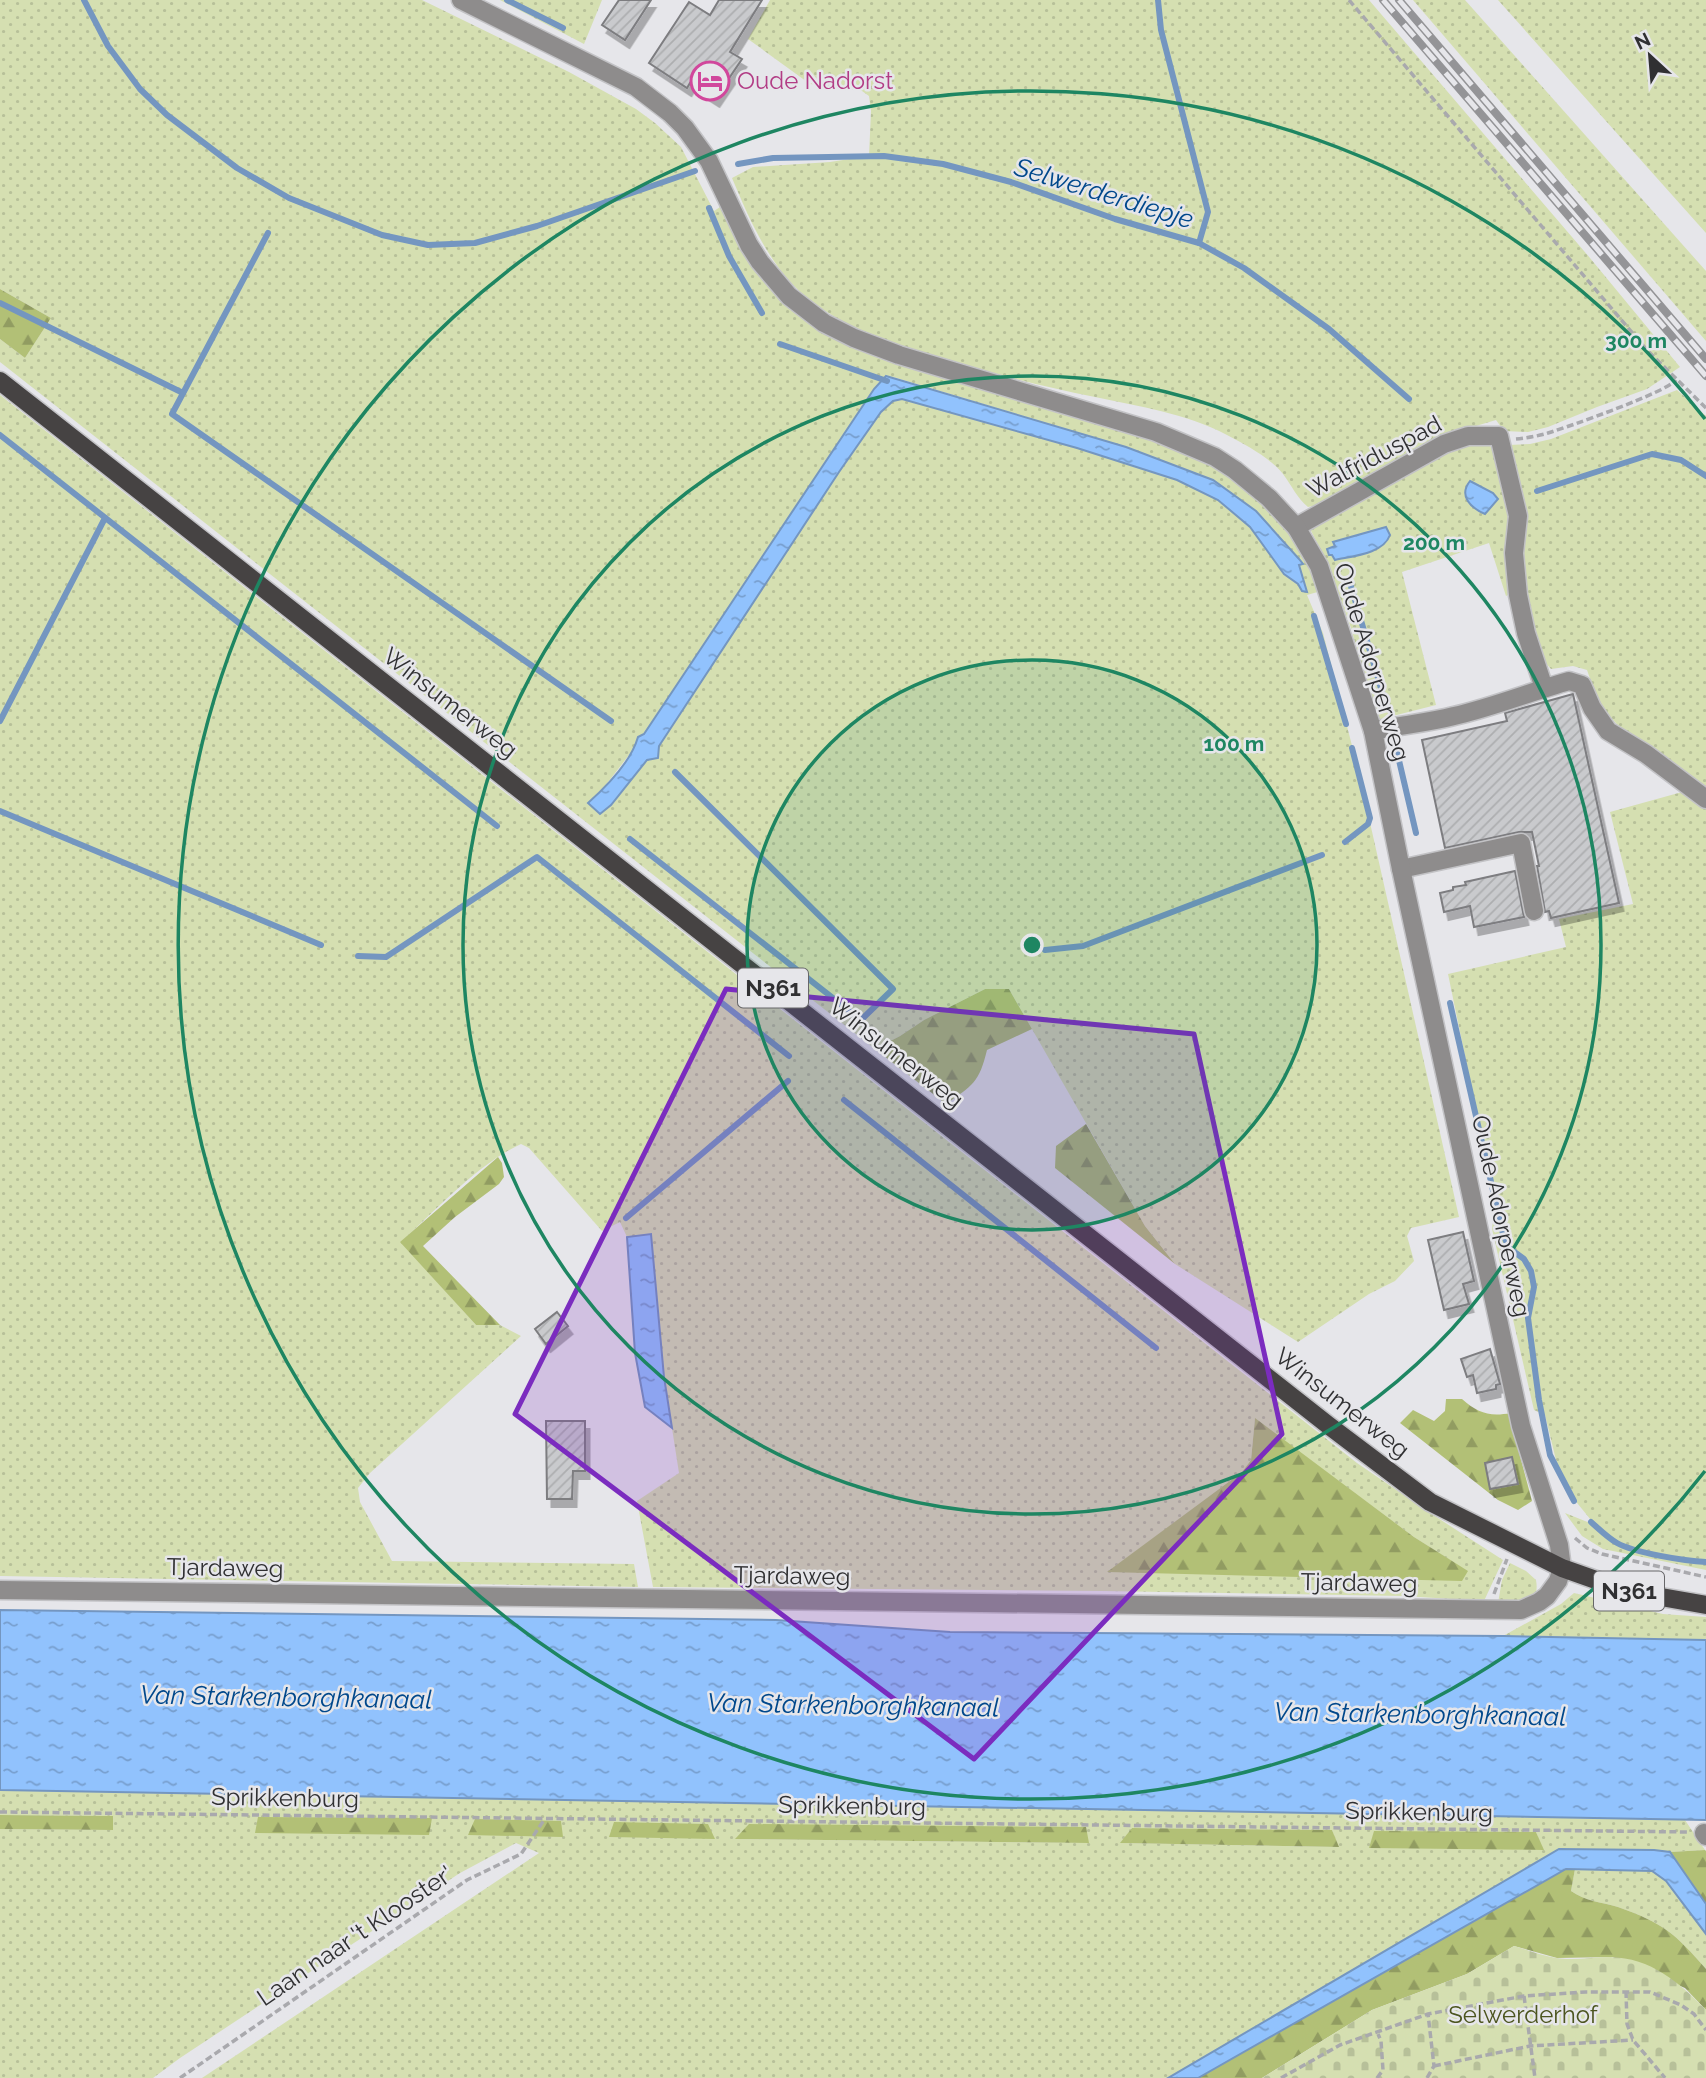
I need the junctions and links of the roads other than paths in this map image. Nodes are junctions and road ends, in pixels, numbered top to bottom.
1 (461, 0) edge
2 (0, 381) edge
3 (1296, 527) junction
4 (1544, 688) junction
5 (1373, 731) junction
6 (1706, 799) edge
7 (1401, 869) junction
8 (1534, 911) dead end
9 (1562, 1568) junction
10 (0, 1590) edge
11 (1706, 1605) edge

1 - 3 street, Oude Adorperweg
2 - 9 main road, Winsumerweg / N361
3 - 4 street, Walfriduspad
3 - 5 street, Oude Adorperweg
4 - 5 street
4 - 6 street
5 - 7 street, Oude Adorperweg
7 - 8 street
7 - 9 street, Oude Adorperweg
9 - 10 street, Tjardaweg
9 - 11 main road, Winsumerweg / N361

